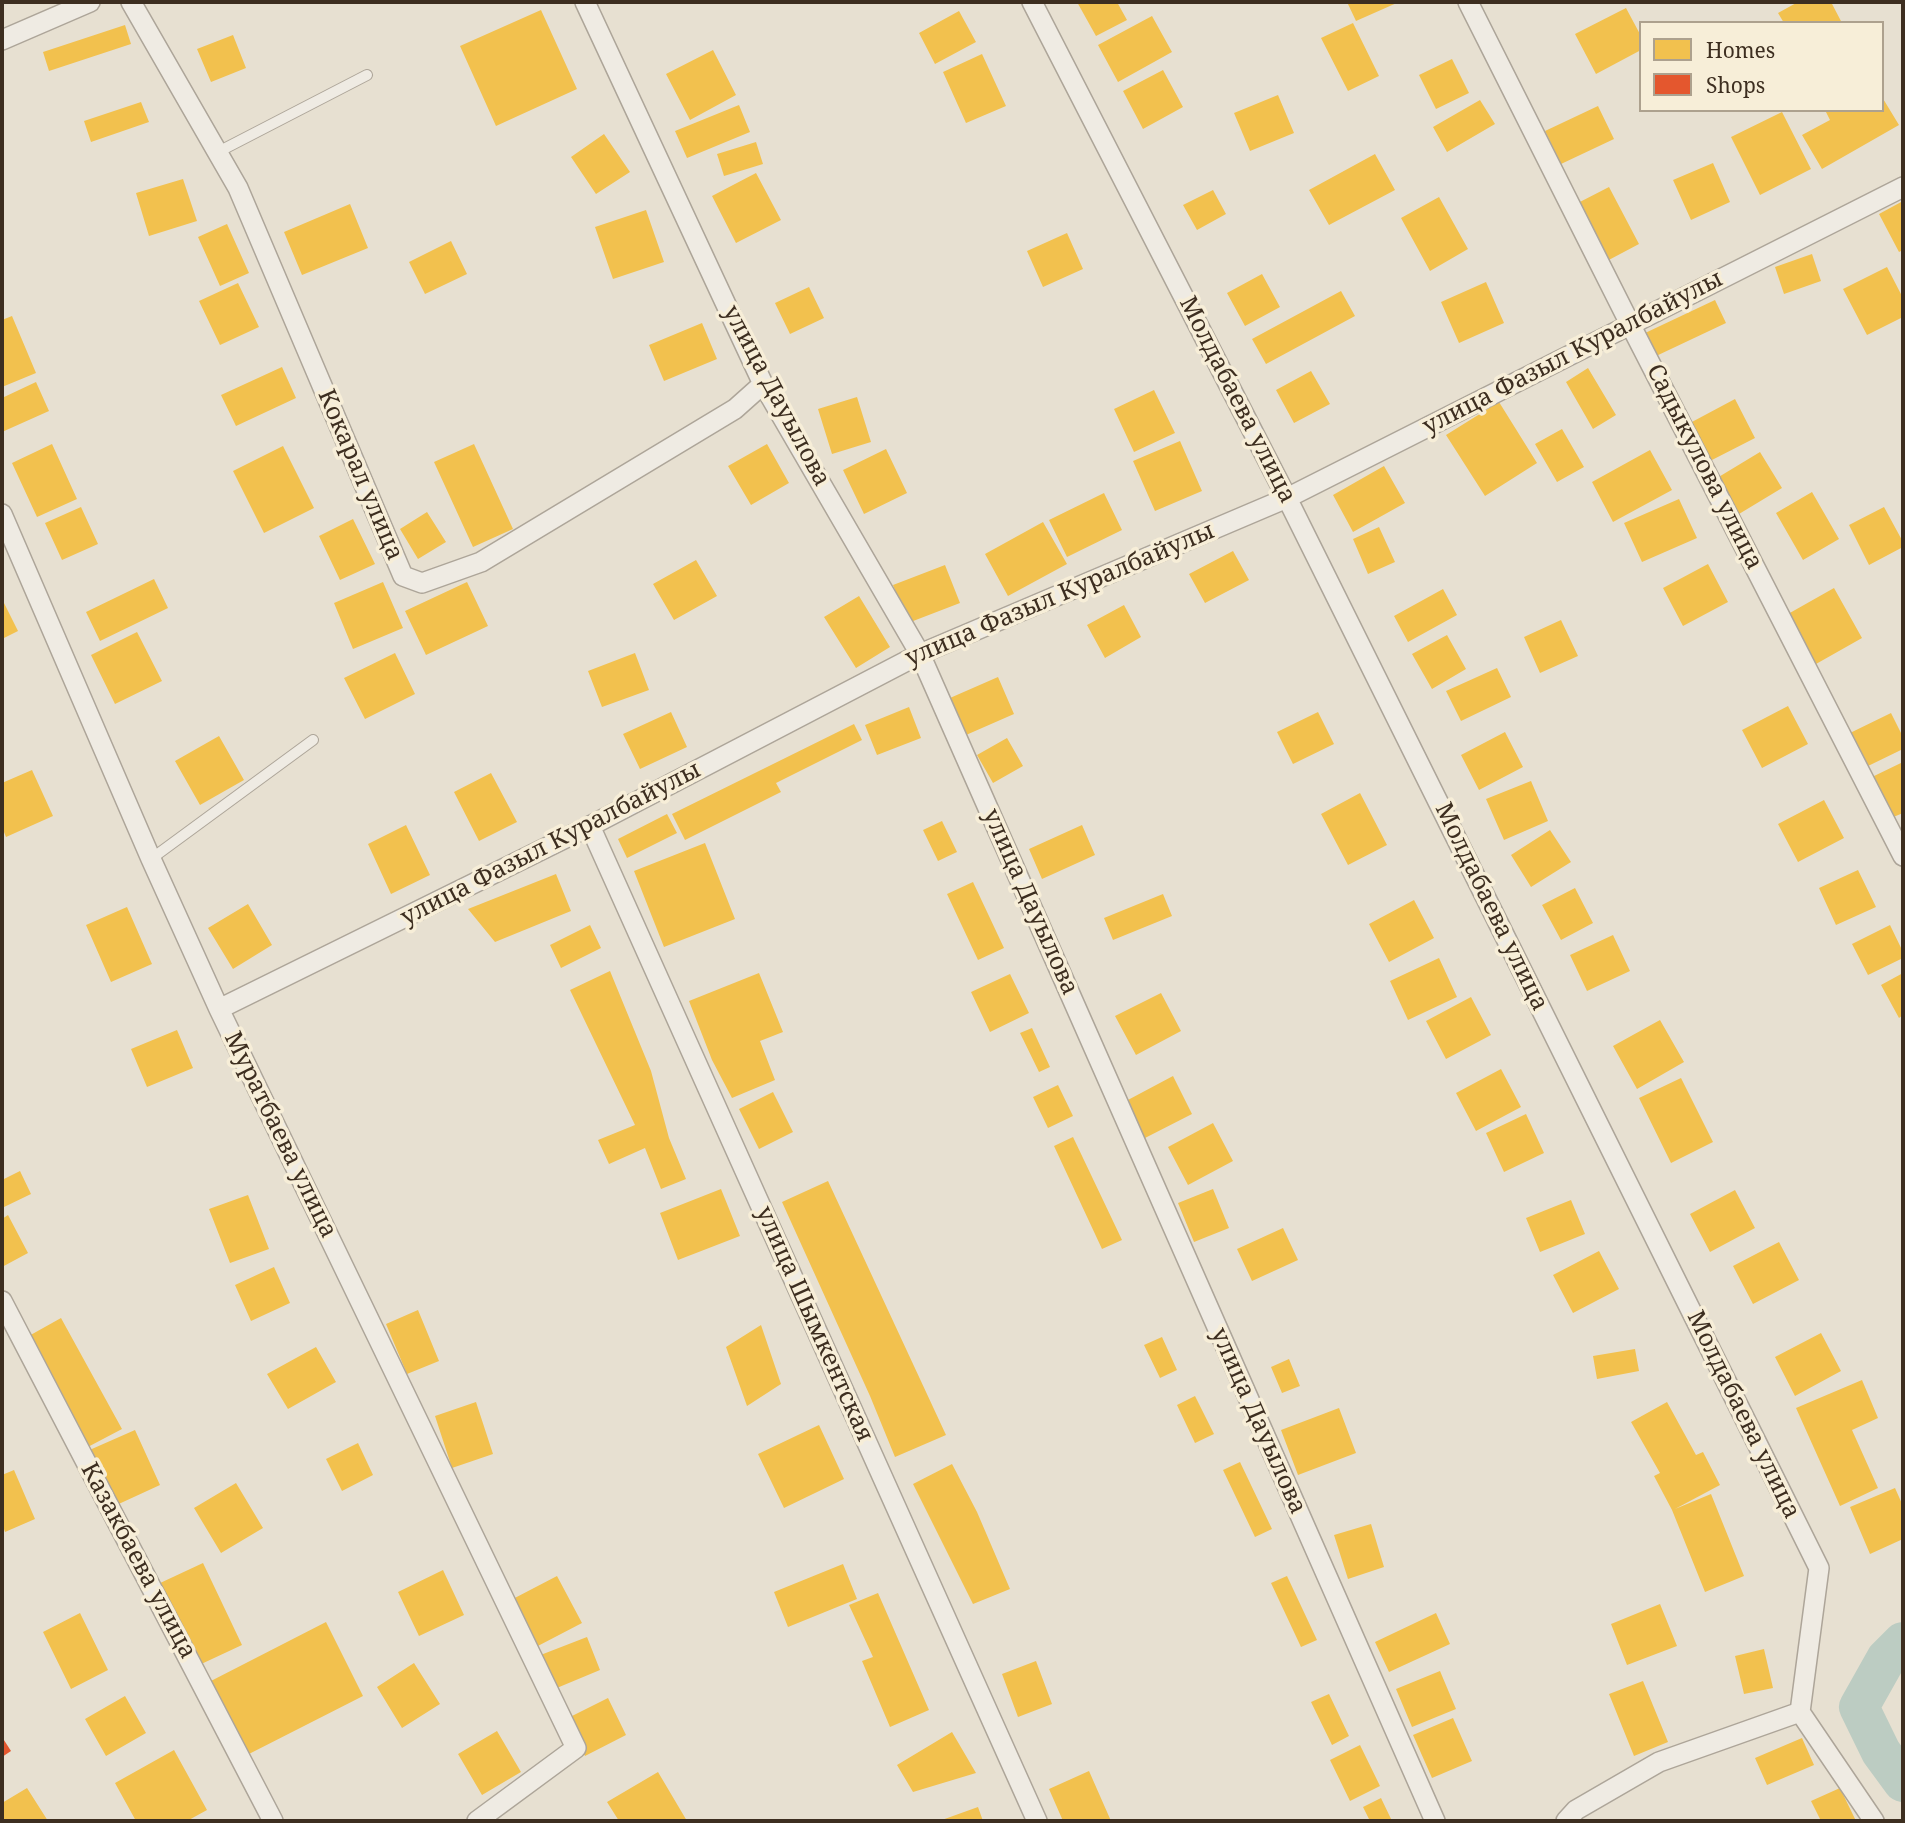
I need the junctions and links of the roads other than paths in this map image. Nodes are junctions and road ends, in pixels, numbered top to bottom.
1 (90, 2) edge
2 (131, 2) edge
3 (585, 2) edge
4 (1032, 2) edge
5 (1468, 2) edge
6 (2, 40) edge
7 (367, 75) dead end
8 (218, 152) junction
9 (1903, 187) edge
10 (1630, 324) junction
11 (764, 384) junction
12 (1287, 498) junction
13 (2, 514) edge
14 (920, 654) junction
15 (313, 740) dead end
16 (590, 826) junction
17 (1903, 856) edge
18 (151, 859) junction
19 (219, 1009) junction
20 (2, 1301) edge
21 (1800, 1712) junction
22 (273, 1821) edge
23 (477, 1821) edge
24 (1037, 1821) edge
25 (1435, 1821) edge
26 (1566, 1821) edge
27 (1874, 1821) edge

1 - 6 street
2 - 8 street, Кокарал улица
3 - 11 street, улица Дауылова
4 - 12 street, Молдабаева улица
5 - 10 street, Садыкулова улица
7 - 8 lane
8 - 11 street, Кокарал улица
9 - 10 street, улица Фазыл Куралбайулы
10 - 12 street, улица Фазыл Куралбайулы
10 - 17 street, Садыкулова улица
11 - 14 street, улица Дауылова
12 - 14 street, улица Фазыл Куралбайулы
12 - 21 street, Молдабаева улица
13 - 18 street, Муратбаева улица
14 - 16 street, улица Фазыл Куралбайулы
14 - 25 street, улица Дауылова
15 - 18 lane
16 - 19 street, улица Фазыл Куралбайулы
16 - 24 street, улица Шымкентская
18 - 19 street, Муратбаева улица
19 - 23 street, Муратбаева улица
20 - 22 street, Казакбаева улица
21 - 26 street
21 - 27 street

